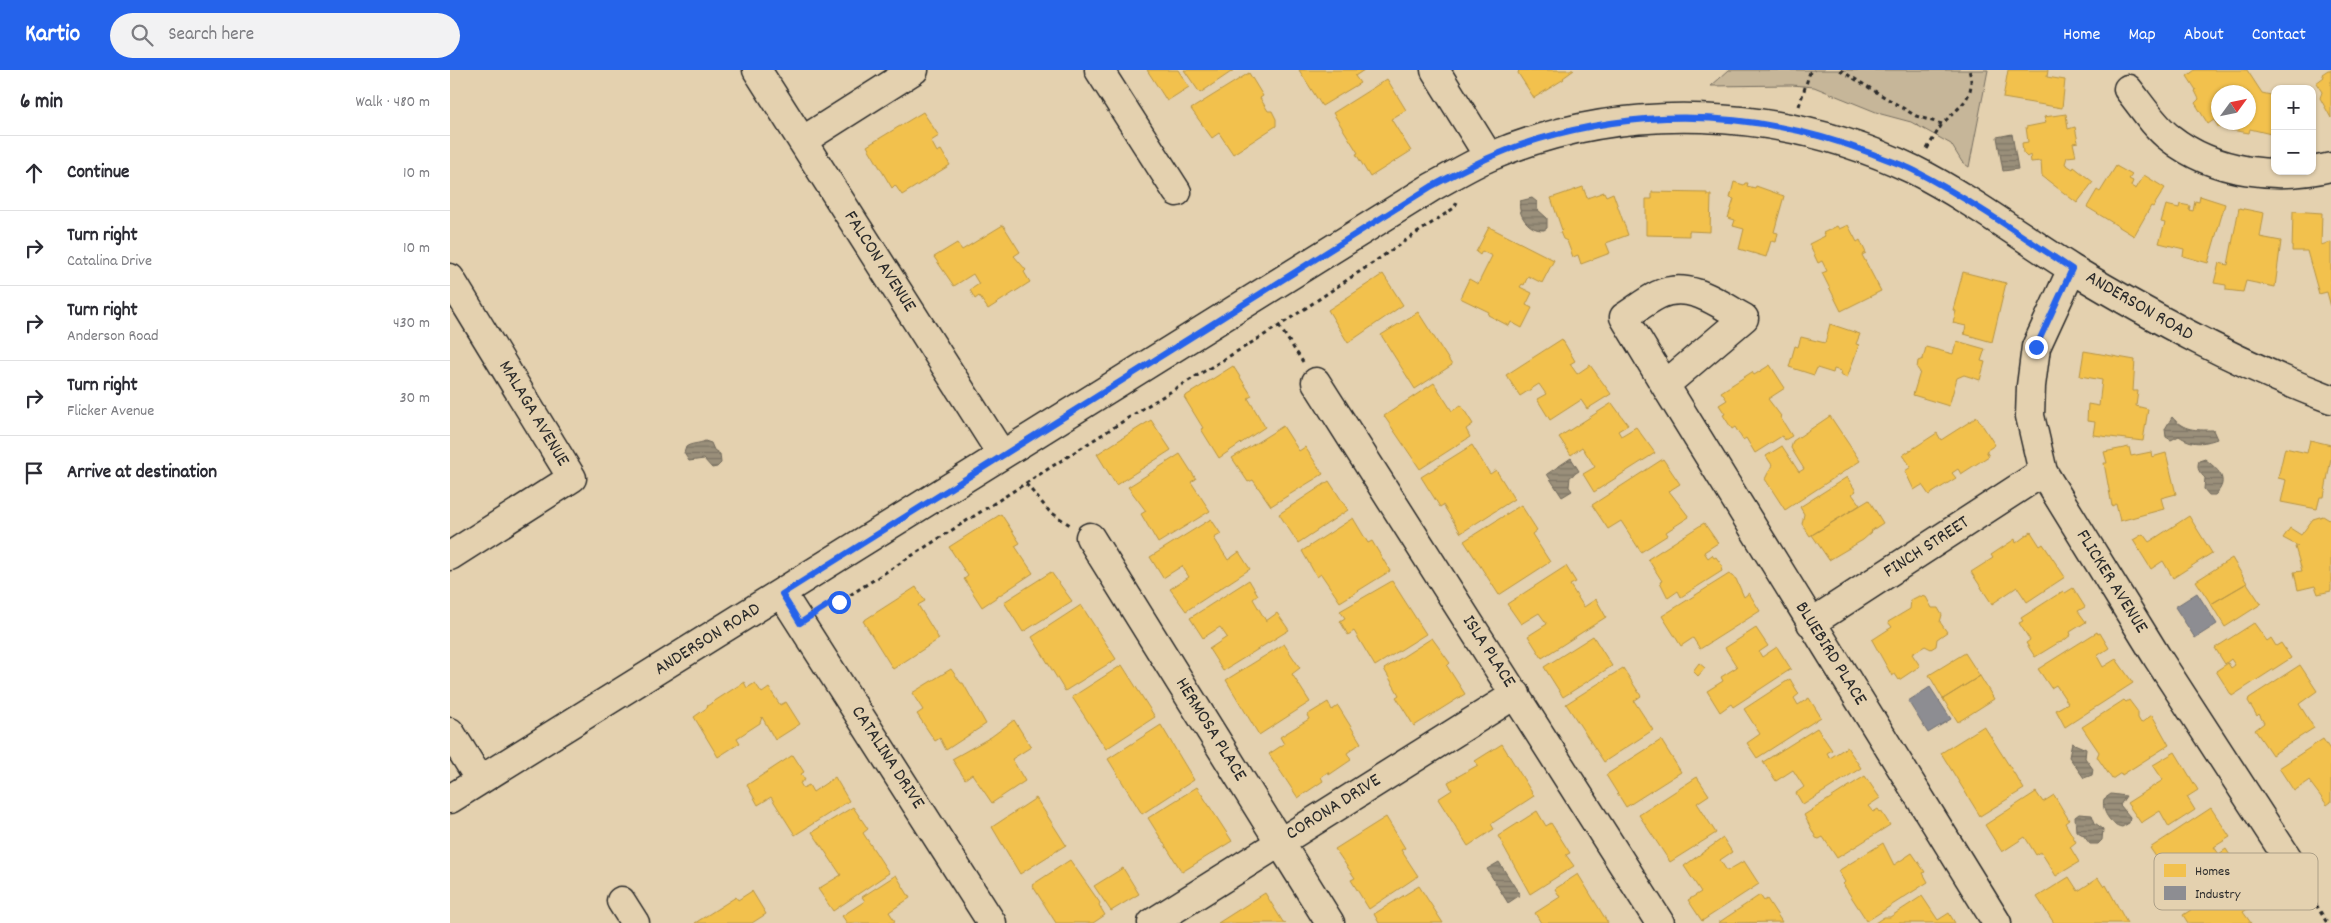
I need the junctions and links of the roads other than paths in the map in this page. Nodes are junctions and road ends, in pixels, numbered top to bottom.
1 (756, 70) edge
2 (914, 70) edge
3 (1099, 70) edge
4 (1435, 70) edge
5 (2128, 89) dead end
6 (802, 141) junction
7 (1489, 157) junction
8 (2331, 167) edge
9 (1178, 192) dead end
10 (2072, 269) junction
11 (450, 278) edge
12 (1316, 382) road end
13 (1665, 385) dead end
14 (2331, 399) edge
15 (1002, 455) junction
16 (2043, 472) junction
17 (1090, 537) road end
18 (450, 556) edge
19 (782, 594) junction
20 (1811, 623) junction
21 (1516, 694) junction
22 (450, 732) edge
23 (480, 780) junction
24 (450, 799) edge
25 (1279, 842) junction
26 (2284, 853) edge
27 (992, 923) edge
28 (1152, 923) edge
29 (1330, 923) edge
30 (1660, 923) edge
31 (1997, 923) edge

1 - 6 street, FALCON AVENUE
2 - 6 street
3 - 9 street
4 - 7 street
5 - 8 street
6 - 15 street, FALCON AVENUE
7 - 10 street, ANDERSON ROAD
7 - 15 street, ANDERSON ROAD
10 - 14 street, ANDERSON ROAD
10 - 16 street, FLICKER AVENUE
11 - 18 street, MALAGA AVENUE
12 - 21 street, ISLA PLACE
13 - 20 street, BLUEBIRD PLACE
15 - 19 street, ANDERSON ROAD
16 - 20 street, FINCH STREET
16 - 26 street, FLICKER AVENUE
17 - 25 street, HERMOSA PLACE
19 - 23 street, ANDERSON ROAD
19 - 27 street, CATALINA DRIVE
20 - 31 street, BLUEBIRD PLACE
21 - 25 street, CORONA DRIVE
21 - 30 street, ISLA PLACE
22 - 23 street
23 - 24 street, ANDERSON ROAD
25 - 28 street, CORONA DRIVE
25 - 29 street, HERMOSA PLACE

